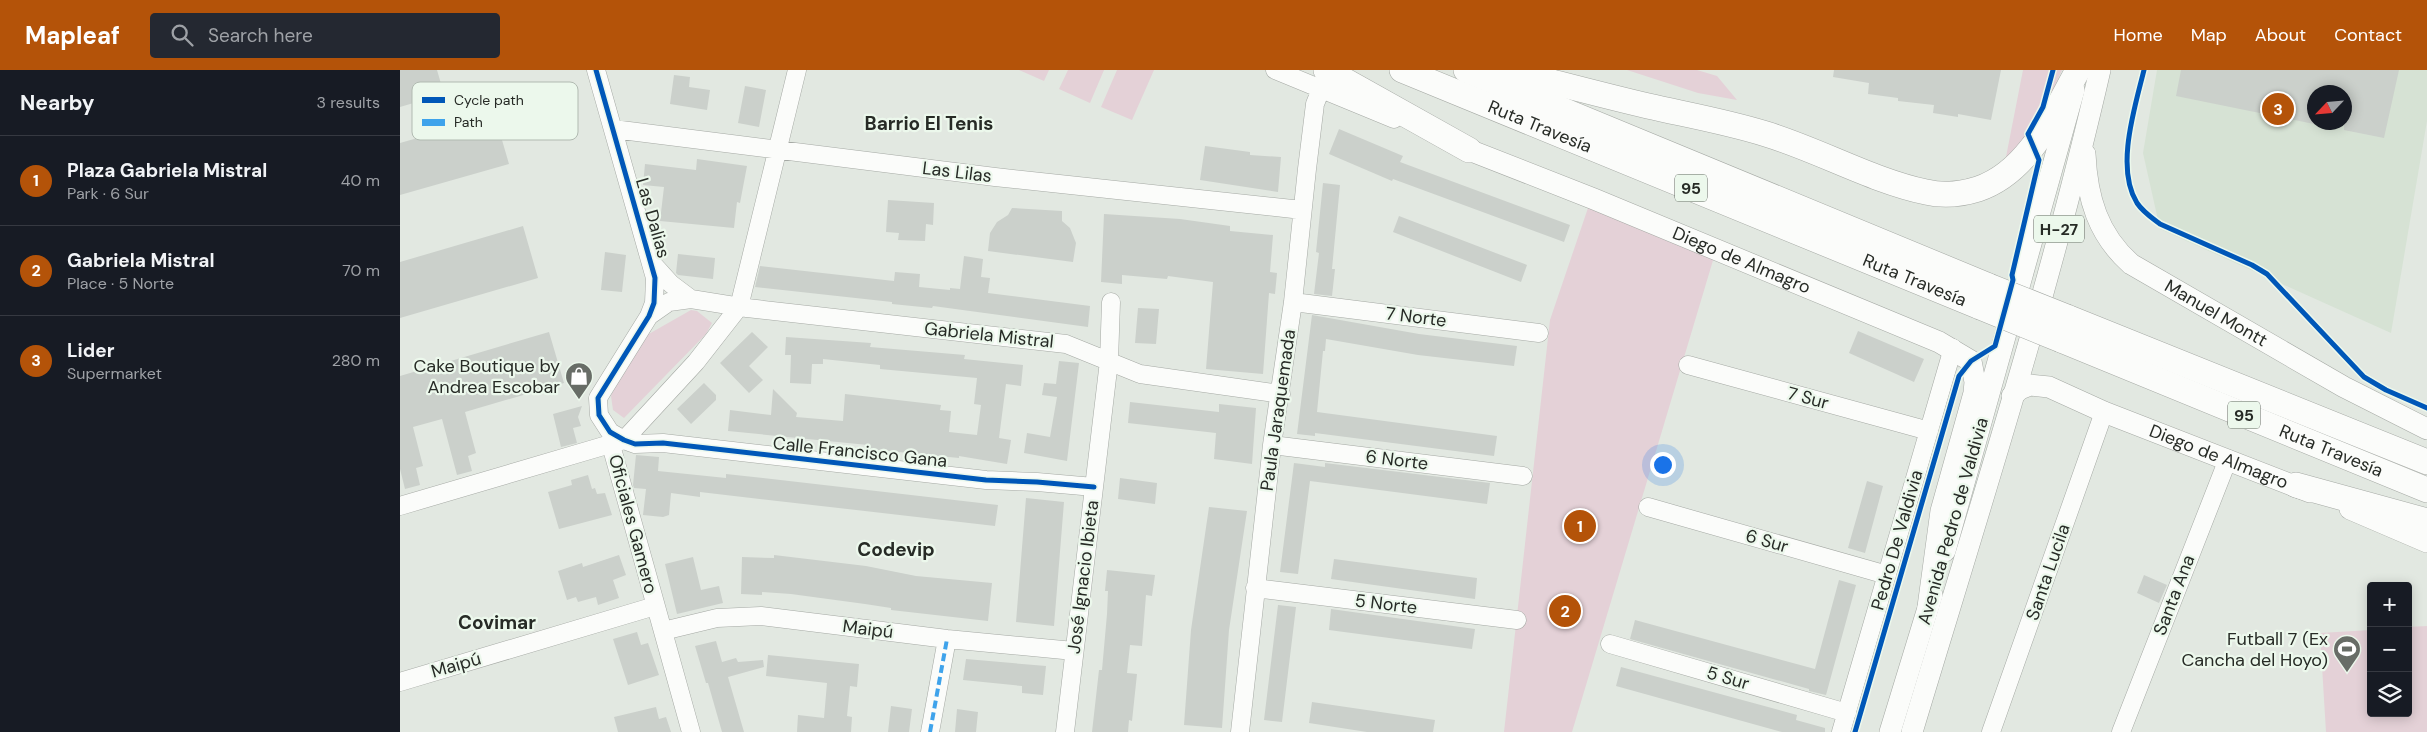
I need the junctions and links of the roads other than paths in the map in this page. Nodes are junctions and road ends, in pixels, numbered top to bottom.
1 (596, 70) edge
2 (797, 70) edge
3 (1275, 70) edge
4 (1402, 70) edge
5 (1466, 70) edge
6 (1505, 70) edge
7 (2079, 70) edge
8 (2100, 70) edge
9 (1323, 80) edge
10 (613, 129) junction
11 (2085, 136) junction
12 (777, 150) junction
13 (1469, 150) joint
14 (1302, 210) junction
15 (652, 263) junction
16 (1984, 296) junction
17 (691, 299) junction
18 (1111, 302) dead end
19 (1293, 302) junction
20 (739, 307) junction
21 (649, 316) junction
22 (2064, 328) junction
23 (1539, 333) dead end
24 (1953, 348) junction
25 (1109, 361) junction
26 (1688, 365) dead end
27 (1281, 394) junction
28 (2012, 396) junction
29 (2104, 412) junction
30 (2427, 429) edge
31 (1929, 431) junction
32 (613, 436) junction
33 (1272, 445) junction
34 (2228, 459) junction
35 (2427, 462) edge
36 (1522, 476) dead end
37 (2296, 486) junction
38 (1094, 487) junction
39 (2427, 490) edge
40 (400, 506) edge
41 (1648, 507) dead end
42 (2427, 521) edge
43 (2427, 542) edge
44 (1887, 575) junction
45 (1255, 588) junction
46 (655, 606) junction
47 (1928, 607) junction
48 (1517, 620) dead end
49 (663, 631) junction
50 (947, 639) junction
51 (1610, 644) dead end
52 (1074, 651) junction
53 (400, 682) edge
54 (1847, 713) junction
55 (691, 732) edge
56 (930, 732) edge
57 (1064, 732) edge
58 (1240, 732) edge
59 (1841, 732) edge
60 (1890, 732) edge
61 (1912, 732) edge
62 (1991, 732) edge
63 (2121, 732) edge

1 - 10 street, Las Dalias
2 - 12 street, Oficiales Gamero
3 - 9 street
4 - 16 highway, Ruta Travesía / 95
5 - 16 highway, Ruta Travesía / 95
6 - 7 highway
7 - 47 main road, Avenida Pedro de Valdivia / H-27
8 - 11 main road, H-27
9 - 13 highway
9 - 14 street, Paula Jaraquemada
10 - 12 street, Las Lilas
10 - 15 street, Las Dalias
11 - 28 main road, Avenida Pedro de Valdivia / H-27
11 - 30 main road, Manuel Montt
12 - 14 street, Las Lilas
12 - 20 street, Oficiales Gamero
13 - 24 main road, Diego de Almagro
14 - 19 street, Paula Jaraquemada
15 - 17 street, Gabriela Mistral
15 - 21 street, Las Dalias
16 - 22 highway, Ruta Travesía / 95, bridge
17 - 20 street, Gabriela Mistral
17 - 21 street, Gabriela Mistral
18 - 25 street, José Ignacio Ibieta
19 - 23 street, 7 Norte
19 - 27 street, Paula Jaraquemada
20 - 25 street, Gabriela Mistral
20 - 32 street, Oficiales Gamero
21 - 32 street, Las Dalias
22 - 35 highway, Ruta Travesía / 95
22 - 39 highway, Ruta Travesía / 95
24 - 31 street, Pedro De Valdivia
24 - 47 main road, Diego de Almagro
25 - 27 street, Gabriela Mistral
25 - 38 street, José Ignacio Ibieta
26 - 31 street, 7 Sur
27 - 33 street, Paula Jaraquemada
28 - 29 main road, Diego de Almagro
28 - 61 main road, Avenida Pedro de Valdivia
29 - 34 main road, Diego de Almagro
29 - 62 street, Santa Lucila
31 - 44 street, Pedro De Valdivia
32 - 38 street, Calle Francisco Gana
32 - 40 street, Calle Francisco Gana
32 - 46 street, Oficiales Gamero
33 - 36 street, 6 Norte
33 - 45 street, Paula Jaraquemada
34 - 37 main road, Diego de Almagro
34 - 63 street, Santa Ana
37 - 42 highway
37 - 43 main road, Diego de Almagro
38 - 52 street, José Ignacio Ibieta
41 - 44 street, 6 Sur
44 - 54 street, Pedro De Valdivia
45 - 48 street, 5 Norte
45 - 58 street, Paula Jaraquemada
46 - 49 street, Oficiales Gamero
46 - 53 street, Maipú
47 - 60 main road, Avenida Pedro de Valdivia
49 - 50 street, Maipú
49 - 55 street, Oficiales Gamero
50 - 52 street, Maipú
50 - 56 street
51 - 54 street, 5 Sur
52 - 57 street, José Ignacio Ibieta
54 - 59 street, Pedro De Valdivia

